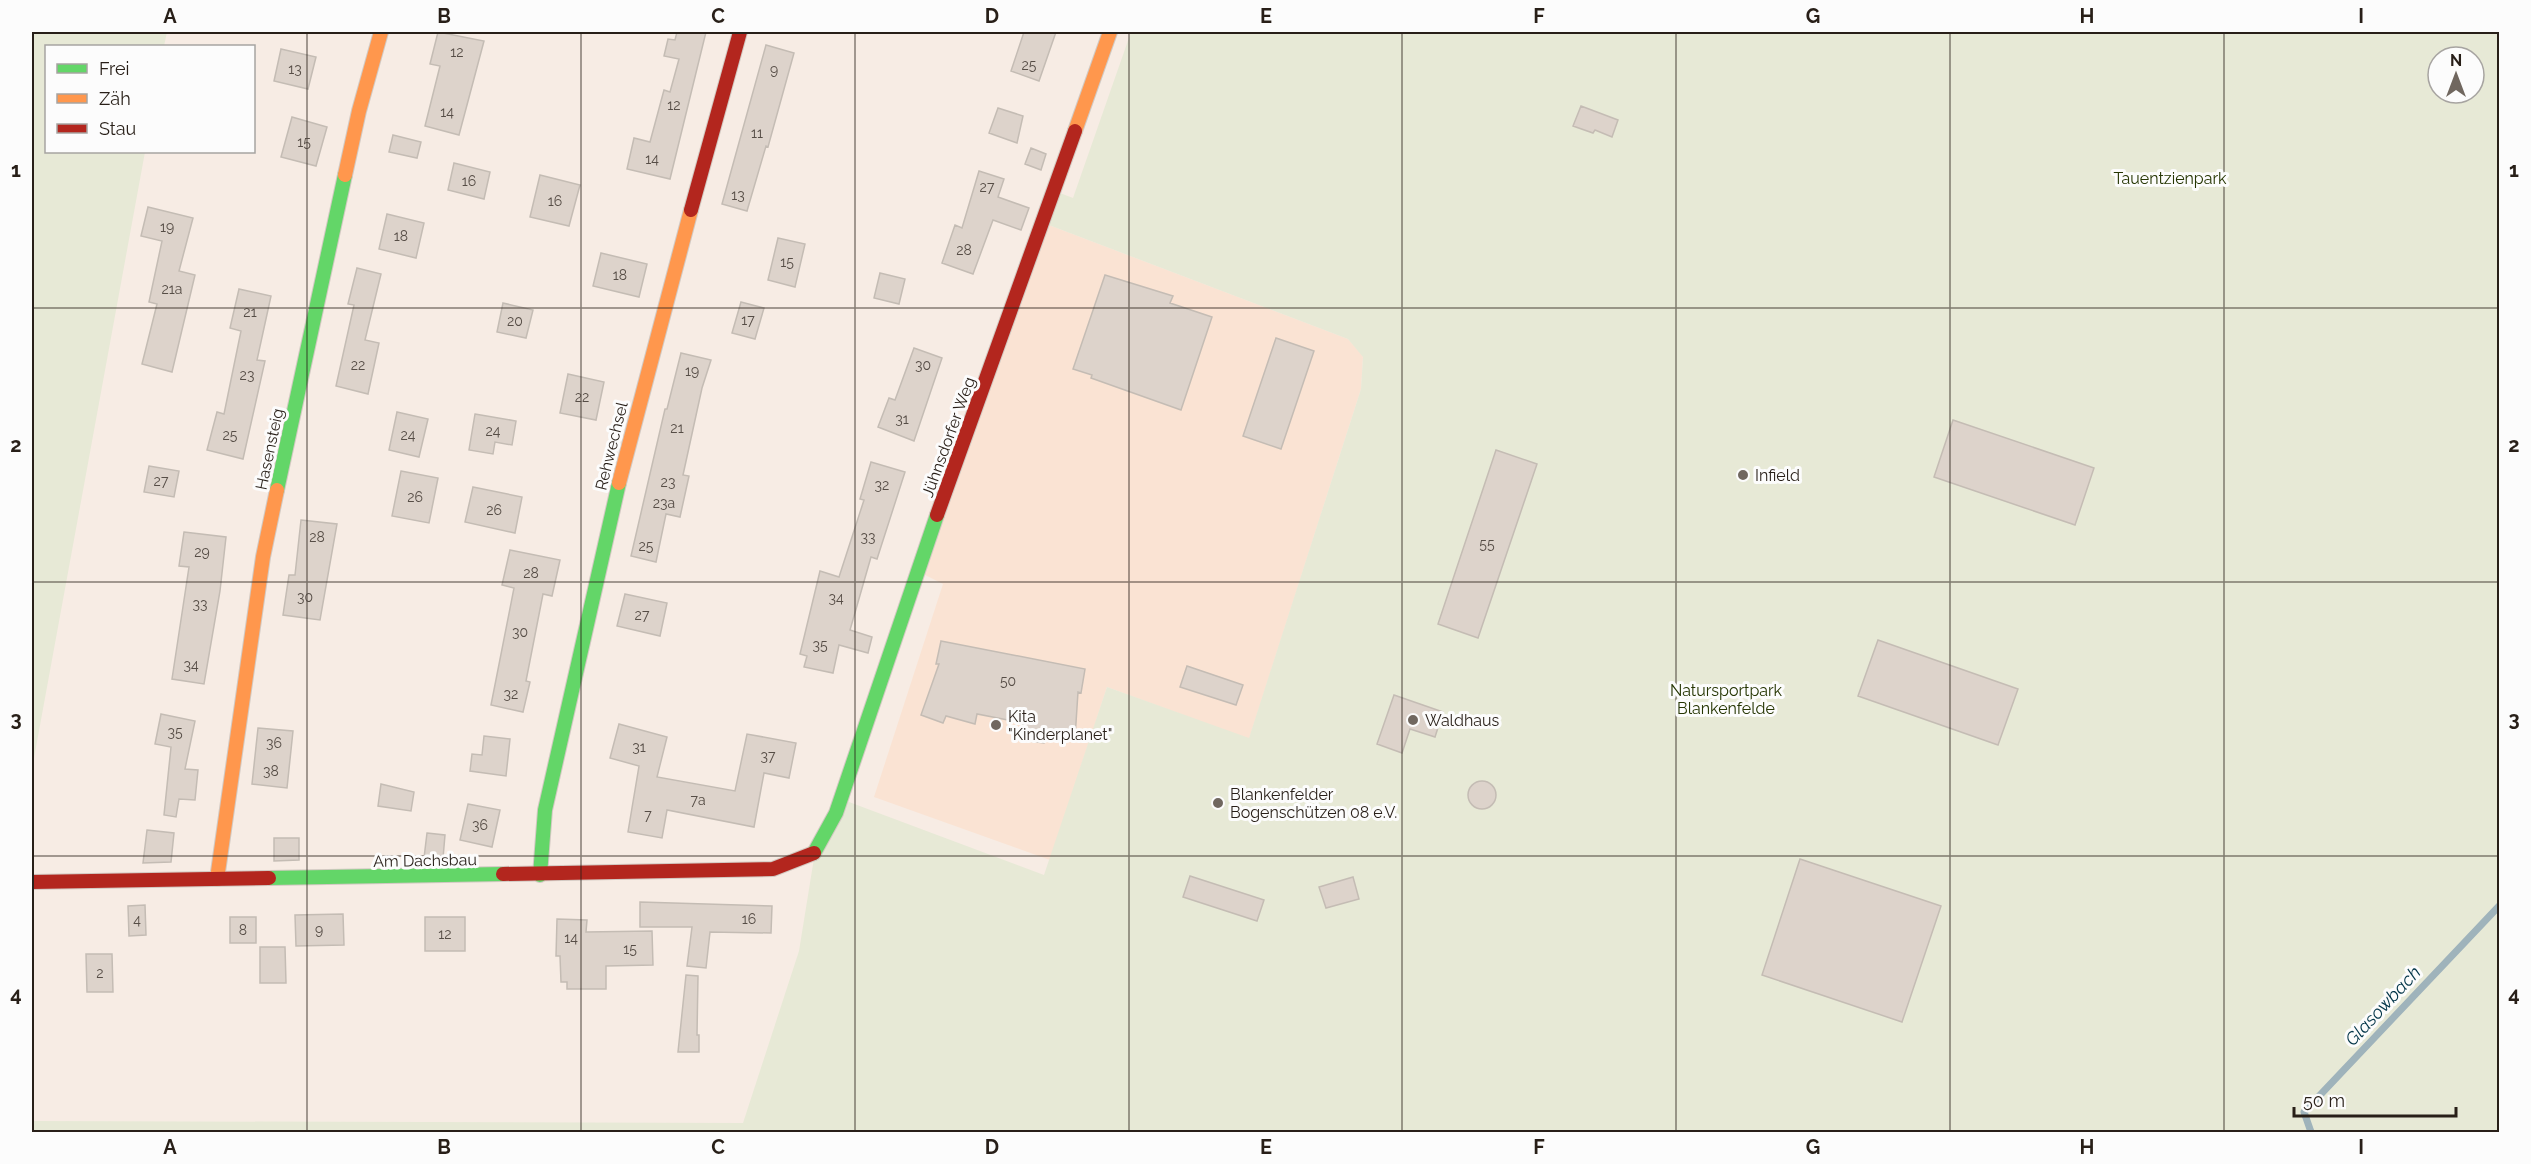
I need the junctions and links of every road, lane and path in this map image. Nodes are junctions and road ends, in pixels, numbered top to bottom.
1 (381, 32) edge
2 (740, 32) edge
3 (1110, 32) edge
4 (815, 852) joint
5 (540, 875) junction
6 (217, 879) junction
7 (32, 882) edge

1 - 6 street, Hasensteig
2 - 5 street, Rehwechsel
3 - 4 street, Jühnsdorfer Weg
4 - 5 street, Am Dachsbau
5 - 6 street, Am Dachsbau
6 - 7 street, Am Dachsbau

